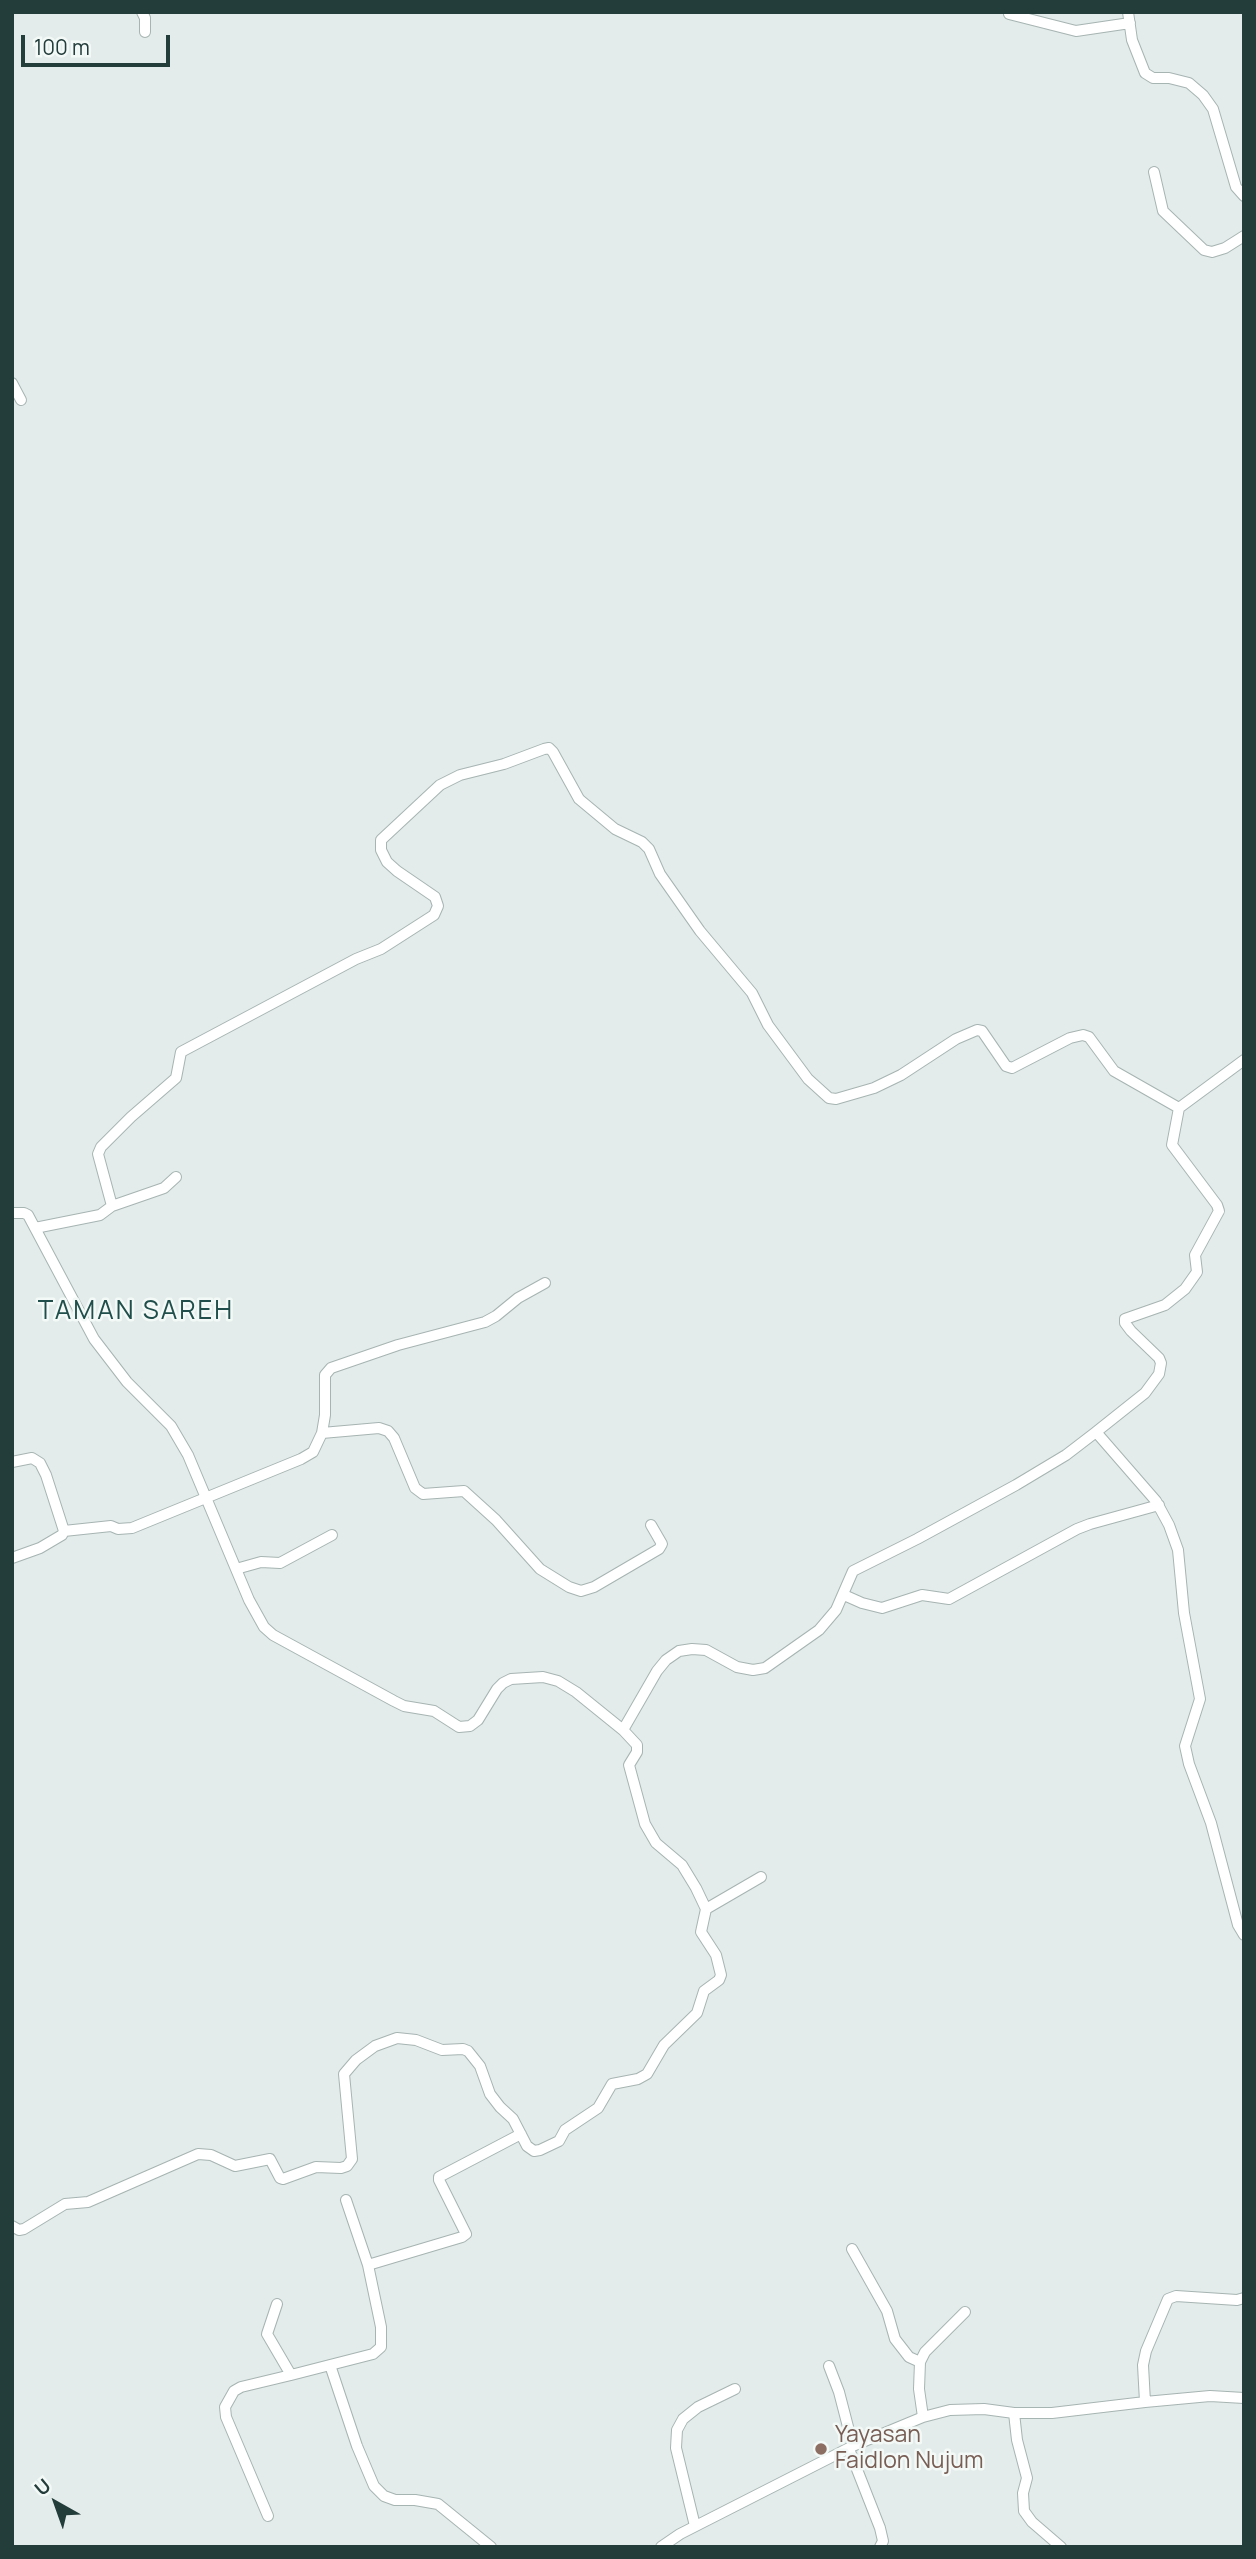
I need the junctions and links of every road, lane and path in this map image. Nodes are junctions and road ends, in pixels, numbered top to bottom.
1 (142, 12) edge
2 (1009, 15) dead end
3 (1129, 18) edge
4 (145, 32) dead end
5 (1154, 173) dead end
6 (1244, 196) edge
7 (1244, 236) edge
8 (12, 383) edge
9 (20, 400) dead end
10 (1244, 1060) edge
11 (1180, 1108) junction
12 (176, 1177) dead end
13 (112, 1206) junction
14 (12, 1213) edge
15 (35, 1228) junction
16 (545, 1283) dead end
17 (1096, 1432) junction
18 (322, 1433) junction
19 (12, 1462) edge
20 (206, 1498) junction
21 (1158, 1505) junction
22 (651, 1525) dead end
23 (64, 1531) junction
24 (332, 1535) dead end
25 (12, 1558) edge
26 (236, 1569) junction
27 (844, 1595) junction
28 (623, 1731) junction
29 (761, 1877) dead end
30 (706, 1909) junction
31 (1244, 1935) edge
32 (521, 2134) junction
33 (346, 2200) dead end
34 (12, 2225) edge
35 (852, 2249) dead end
36 (368, 2265) junction
37 (1244, 2298) edge
38 (276, 2304) dead end
39 (965, 2312) dead end
40 (920, 2362) junction
41 (330, 2365) junction
42 (829, 2366) dead end
43 (291, 2375) junction
44 (735, 2389) dead end
45 (1244, 2398) edge
46 (1145, 2402) junction
47 (1014, 2413) junction
48 (923, 2417) junction
49 (851, 2447) junction
50 (268, 2516) dead end
51 (695, 2526) junction
52 (491, 2547) edge
53 (661, 2547) edge
54 (880, 2547) edge
55 (1061, 2547) edge

1 - 4 street
2 - 3 street
3 - 6 street
5 - 7 street
8 - 9 street
10 - 11 street
11 - 13 street
11 - 17 street
12 - 13 street
13 - 15 street
14 - 15 street
15 - 20 street
16 - 18 street
17 - 21 street
17 - 27 street
18 - 20 street
18 - 22 street
19 - 23 street
20 - 23 street
20 - 26 street
21 - 27 street
21 - 31 street
23 - 25 street
24 - 26 street
26 - 28 street
27 - 28 street
28 - 30 street
29 - 30 street
30 - 32 street
32 - 34 street
32 - 36 street
33 - 36 street
35 - 40 street
36 - 41 street
37 - 46 street
38 - 43 street
39 - 40 street
40 - 48 street
41 - 43 street
41 - 52 street
42 - 49 street
43 - 50 street
44 - 51 street
45 - 46 street
46 - 47 street
47 - 48 street
47 - 55 street
48 - 49 street
49 - 51 street
49 - 54 street
51 - 53 street

